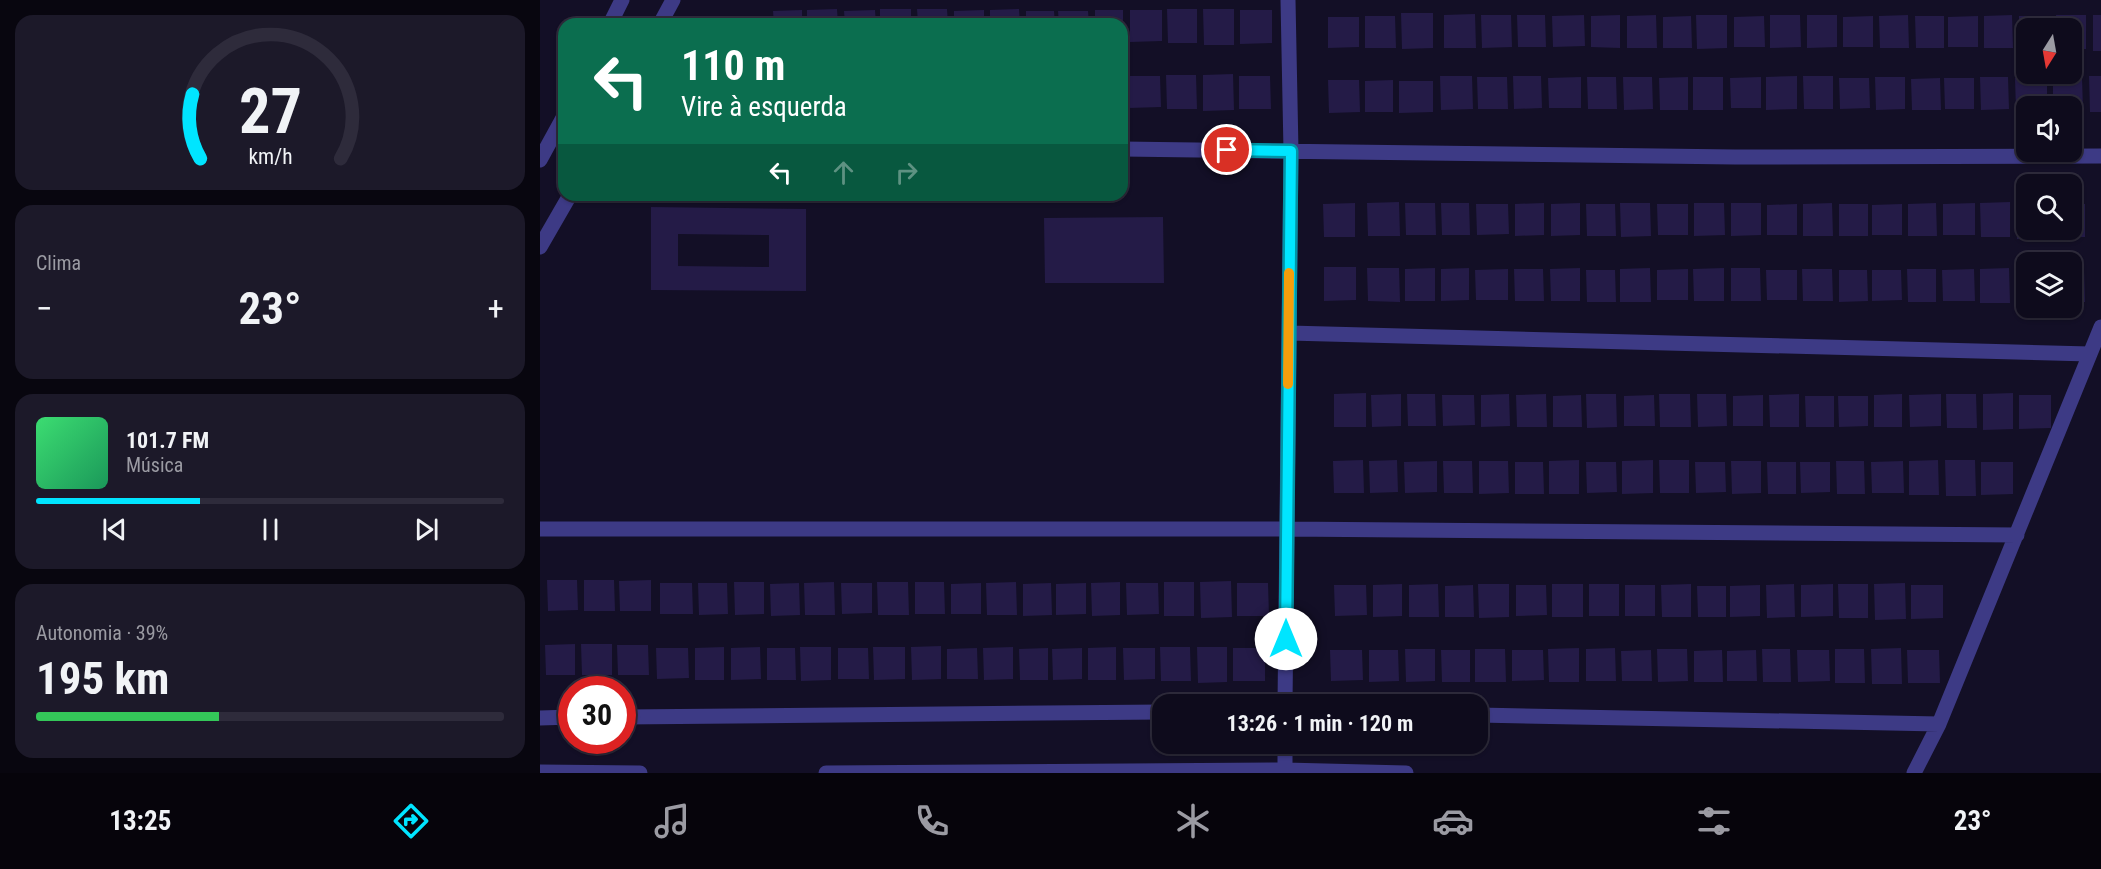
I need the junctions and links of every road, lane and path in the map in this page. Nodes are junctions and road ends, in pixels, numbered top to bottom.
1 (622, 0) edge
2 (673, 0) edge
3 (1288, 0) edge
4 (613, 18) edge
5 (663, 18) edge
6 (558, 136) edge
7 (1128, 149) edge
8 (1291, 151) junction
9 (2101, 156) edge
10 (540, 160) edge
11 (567, 201) edge
12 (540, 247) edge
13 (2101, 327) edge
14 (1289, 333) junction
15 (2090, 354) junction
16 (540, 529) edge
17 (1286, 529) junction
18 (2017, 535) junction
19 (1285, 694) edge
20 (1152, 712) edge
21 (1488, 715) edge
22 (540, 717) edge
23 (558, 717) edge
24 (636, 717) edge
25 (1939, 724) junction
26 (1284, 754) edge
27 (540, 772) edge
28 (1282, 772) edge
29 (640, 773) edge
30 (826, 773) edge
31 (1406, 773) edge
32 (1914, 773) edge

1 - 4 street
2 - 5 street
3 - 8 street
6 - 10 street
7 - 8 street
8 - 9 street
8 - 14 street
11 - 12 street
13 - 15 street
14 - 15 street
14 - 17 street
15 - 18 street
16 - 17 street
17 - 18 street
17 - 19 street
18 - 25 street
20 - 24 street
21 - 25 street
22 - 23 street
25 - 32 street
26 - 28 street
27 - 29 street
28 - 30 street
28 - 31 street

